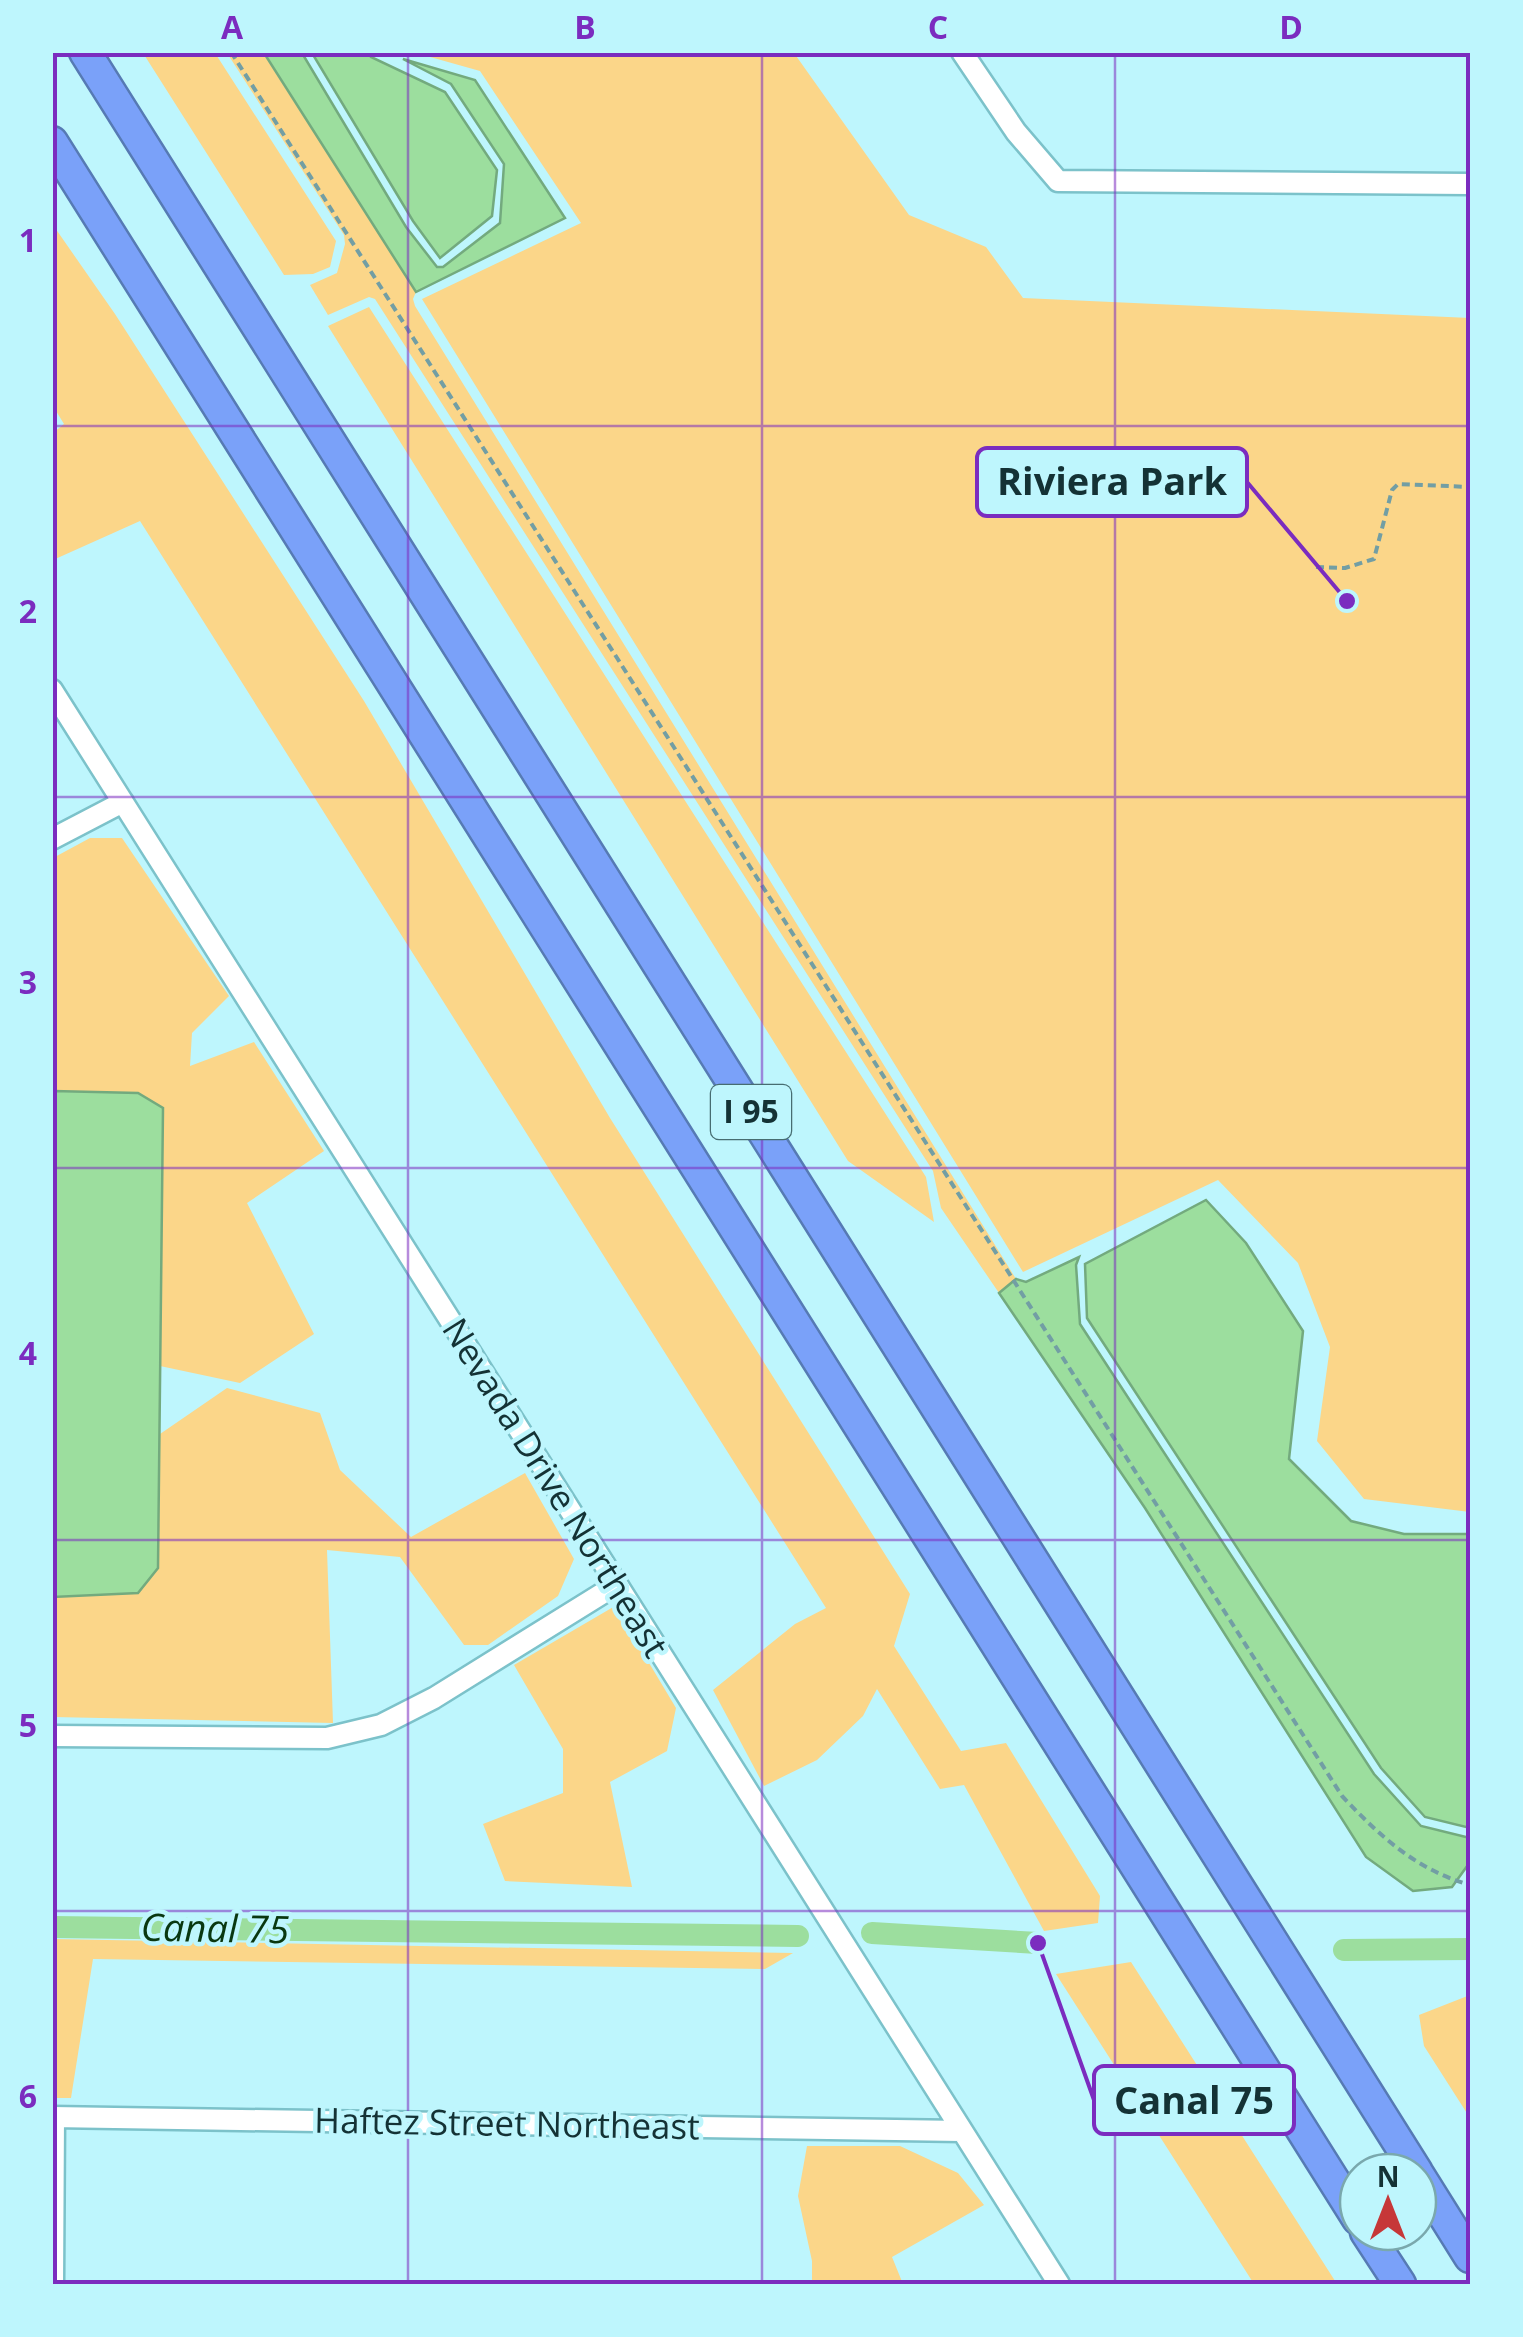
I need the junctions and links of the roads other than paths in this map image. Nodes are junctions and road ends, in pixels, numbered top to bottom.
1 (85, 52) edge
2 (962, 52) edge
3 (52, 142) edge
4 (1470, 184) edge
5 (52, 690) edge
6 (123, 802) junction
7 (52, 839) edge
8 (616, 1585) junction
9 (52, 1736) edge
10 (53, 2117) edge
11 (962, 2131) junction
12 (1405, 2152) edge
13 (1338, 2187) edge
14 (1438, 2205) edge
15 (1379, 2252) edge
16 (1470, 2257) edge
17 (53, 2284) edge
18 (1059, 2284) edge
19 (1400, 2284) edge

1 - 12 highway, I 95
2 - 4 street
3 - 13 highway, I 95
5 - 6 street, Nevada Drive Northeast
6 - 7 street
6 - 8 street, Nevada Drive Northeast
8 - 9 street
8 - 11 street, Nevada Drive Northeast
10 - 11 street, Haftez Street Northeast
10 - 17 street
11 - 18 street, Nevada Drive Northeast
14 - 16 highway, I 95
15 - 19 highway

